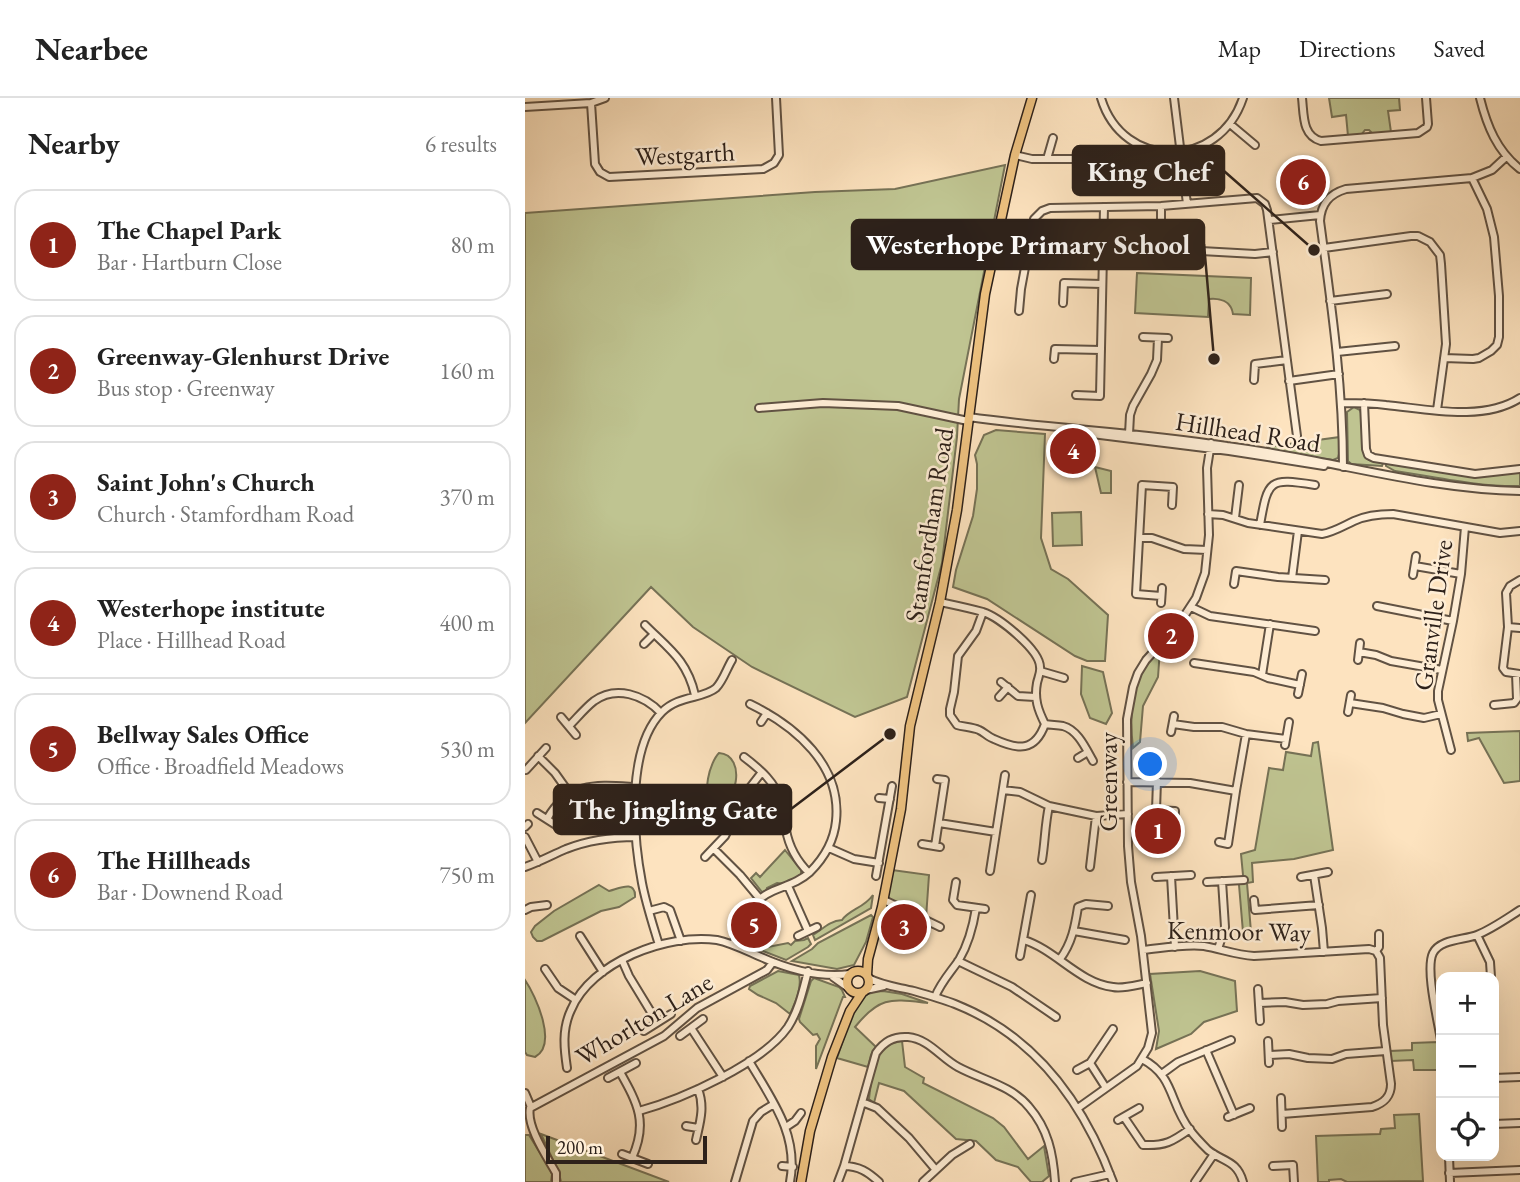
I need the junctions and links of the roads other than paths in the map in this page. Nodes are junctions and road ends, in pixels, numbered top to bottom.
1 (605, 98) edge
2 (776, 98) edge
3 (1032, 98) edge
4 (1101, 98) edge
5 (1174, 98) edge
6 (1243, 98) edge
7 (1302, 98) edge
8 (1426, 98) edge
9 (1480, 98) edge
10 (570, 101) edge
11 (591, 103) junction
12 (525, 107) edge
13 (1230, 124) junction
14 (1053, 138) dead end
15 (1255, 145) dead end
16 (1181, 152) junction
17 (1015, 155) junction
18 (1506, 157) junction
19 (1048, 159) junction
20 (1101, 169) dead end
21 (1520, 169) edge
22 (1472, 178) junction
23 (1187, 204) junction
24 (1161, 206) junction
25 (1104, 207) junction
26 (1320, 215) junction
27 (1269, 220) junction
28 (1324, 248) junction
29 (1273, 252) junction
30 (1102, 284) junction
31 (1387, 294) dead end
32 (1330, 300) junction
33 (1063, 303) dead end
34 (1019, 311) dead end
35 (1143, 337) dead end
36 (1158, 338) junction
37 (1168, 338) dead end
38 (1395, 346) dead end
39 (1101, 350) junction
40 (1337, 352) junction
41 (1444, 358) junction
42 (1055, 359) dead end
43 (1287, 360) junction
44 (1339, 374) junction
45 (1254, 380) dead end
46 (1289, 381) junction
47 (1076, 395) dead end
48 (1520, 398) edge
49 (1342, 403) junction
50 (1364, 403) junction
51 (759, 408) dead end
52 (1437, 411) junction
53 (968, 419) junction
54 (1297, 436) dead end
55 (1128, 438) junction
56 (1210, 446) junction
57 (1343, 467) junction
58 (1520, 468) edge
59 (1132, 485) dead end
60 (1142, 485) junction
61 (1239, 485) dead end
62 (1315, 485) dead end
63 (1520, 491) edge
64 (1172, 505) dead end
65 (1208, 514) junction
66 (1235, 518) junction
67 (1260, 525) junction
68 (1465, 527) junction
69 (1298, 531) junction
70 (1520, 531) edge
71 (1139, 538) junction
72 (1207, 550) junction
73 (1416, 556) dead end
74 (1415, 566) junction
75 (1461, 574) junction
76 (1413, 575) dead end
77 (1292, 578) junction
78 (1325, 580) dead end
79 (1520, 580) edge
80 (1234, 584) dead end
81 (1162, 588) dead end
82 (940, 602) junction
83 (1377, 606) dead end
84 (1191, 607) junction
85 (983, 612) junction
86 (1453, 621) junction
87 (1270, 624) junction
88 (645, 625) dead end
89 (1508, 627) junction
90 (1520, 628) edge
91 (1315, 631) dead end
92 (654, 634) junction
93 (970, 640) junction
94 (1360, 643) dead end
95 (644, 644) dead end
96 (978, 645) dead end
97 (1194, 663) dead end
98 (1442, 670) junction
99 (736, 671) dead end
100 (1040, 671) junction
101 (1302, 674) dead end
102 (1518, 674) edge
103 (1262, 675) junction
104 (1064, 678) dead end
105 (1300, 685) junction
106 (1298, 694) dead end
107 (695, 695) junction
108 (1351, 695) dead end
109 (999, 696) dead end
110 (1035, 697) junction
111 (1350, 703) junction
112 (750, 704) dead end
113 (1494, 705) dead end
114 (1349, 712) dead end
115 (661, 713) junction
116 (767, 713) junction
117 (1441, 714) junction
118 (1174, 716) dead end
119 (561, 717) dead end
120 (761, 722) dead end
121 (1289, 722) dead end
122 (1045, 724) junction
123 (1173, 724) junction
124 (569, 726) junction
125 (1171, 732) dead end
126 (1246, 734) junction
127 (576, 735) dead end
128 (546, 748) dead end
129 (1451, 750) dead end
130 (1087, 752) junction
131 (538, 756) junction
132 (744, 757) dead end
133 (1078, 758) dead end
134 (1093, 761) dead end
135 (526, 770) edge
136 (762, 772) junction
137 (1005, 775) dead end
138 (937, 779) dead end
139 (1128, 782) junction
140 (1157, 782) junction
141 (892, 786) dead end
142 (636, 787) junction
143 (1003, 790) junction
144 (1236, 791) junction
145 (570, 794) junction
146 (879, 798) dead end
147 (890, 799) junction
148 (1049, 806) junction
149 (537, 813) dead end
150 (1128, 814) junction
151 (1096, 816) junction
152 (547, 819) junction
153 (939, 823) junction
154 (559, 827) dead end
155 (996, 832) junction
156 (525, 837) edge
157 (636, 837) junction
158 (1174, 841) dead end
159 (1219, 842) dead end
160 (922, 844) dead end
161 (829, 848) junction
162 (714, 849) junction
163 (705, 857) dead end
164 (1042, 860) dead end
165 (538, 862) junction
166 (879, 863) junction
167 (525, 867) edge
168 (1090, 867) dead end
169 (990, 871) dead end
170 (809, 873) junction
171 (1328, 873) dead end
172 (1191, 875) dead end
173 (1314, 875) junction
174 (876, 876) dead end
175 (1171, 876) junction
176 (1156, 877) dead end
177 (1301, 877) dead end
178 (1244, 880) dead end
179 (1222, 881) junction
180 (1207, 882) dead end
181 (956, 883) dead end
182 (788, 886) junction
183 (1031, 895) dead end
184 (529, 898) dead end
185 (760, 899) junction
186 (1254, 900) dead end
187 (884, 901) junction
188 (548, 905) dead end
189 (1319, 905) junction
190 (1108, 906) dead end
191 (976, 908) junction
192 (528, 909) edge
193 (985, 909) dead end
194 (649, 911) junction
195 (1519, 913) edge
196 (817, 927) dead end
197 (940, 927) dead end
198 (808, 931) junction
199 (1074, 931) junction
200 (1379, 934) dead end
201 (1477, 935) junction
202 (580, 936) dead end
203 (798, 936) dead end
204 (1024, 940) junction
205 (1125, 940) dead end
206 (681, 941) junction
207 (733, 945) junction
208 (659, 946) junction
209 (1175, 947) junction
210 (588, 948) junction
211 (1218, 949) junction
212 (1143, 950) junction
213 (1376, 951) junction
214 (1324, 953) junction
215 (579, 954) dead end
216 (1020, 956) dead end
217 (868, 959) junction
218 (622, 960) junction
219 (1060, 960) junction
220 (958, 961) junction
221 (773, 962) junction
222 (545, 969) dead end
223 (808, 971) junction
224 (603, 972) junction
225 (853, 972) junction
226 (1491, 972) edge
227 (561, 974) dead end
228 (831, 976) junction
229 (868, 976) junction
230 (552, 980) junction
231 (1147, 983) junction
232 (886, 986) junction
233 (848, 988) junction
234 (1258, 989) dead end
235 (864, 992) junction
236 (935, 997) junction
237 (1382, 998) junction
238 (576, 1000) junction
239 (1259, 1003) junction
240 (850, 1012) junction
241 (671, 1014) dead end
242 (1056, 1017) dead end
243 (703, 1019) dead end
244 (1259, 1021) dead end
245 (657, 1022) junction
246 (691, 1028) junction
247 (1113, 1029) dead end
248 (644, 1031) dead end
249 (1440, 1035) edge
250 (680, 1036) dead end
251 (1231, 1040) dead end
252 (1268, 1041) dead end
253 (1206, 1050) junction
254 (1386, 1051) junction
255 (1142, 1059) junction
256 (749, 1061) junction
257 (636, 1063) dead end
258 (1090, 1063) junction
259 (567, 1068) dead end
260 (1077, 1070) dead end
261 (620, 1072) junction
262 (1163, 1073) junction
263 (723, 1077) junction
264 (1520, 1077) edge
265 (1499, 1078) edge
266 (608, 1079) dead end
267 (1106, 1088) junction
268 (698, 1089) junction
269 (525, 1093) edge
270 (1281, 1098) dead end
271 (862, 1102) junction
272 (775, 1104) junction
273 (531, 1107) junction
274 (1078, 1108) junction
275 (1139, 1108) dead end
276 (1250, 1108) dead end
277 (639, 1111) junction
278 (801, 1113) dead end
279 (1282, 1114) junction
280 (1520, 1123) edge
281 (1499, 1124) edge
282 (686, 1126) dead end
283 (1282, 1126) dead end
284 (786, 1127) junction
285 (698, 1128) junction
286 (1189, 1129) junction
287 (696, 1140) dead end
288 (970, 1144) dead end
289 (622, 1154) dead end
290 (1214, 1154) junction
291 (632, 1158) junction
292 (1449, 1161) edge
293 (648, 1164) dead end
294 (782, 1166) dead end
295 (844, 1166) junction
296 (1273, 1166) dead end
297 (793, 1167) junction
298 (936, 1170) junction
299 (1520, 1170) edge
300 (1449, 1173) junction
301 (1110, 1174) junction
302 (1080, 1181) edge
303 (556, 1182) edge
304 (735, 1182) edge
305 (790, 1182) edge
306 (801, 1182) edge
307 (838, 1182) edge
308 (879, 1182) edge
309 (923, 1182) edge
310 (1055, 1182) edge
311 (1114, 1182) edge
312 (1195, 1182) edge
313 (1243, 1182) edge
314 (1294, 1182) edge
315 (1450, 1182) edge

1 - 11 street
2 - 11 street, Westgarth
3 - 17 main road, Stamfordham Road
4 - 16 street
5 - 16 street
6 - 13 street
7 - 8 street
9 - 18 street
10 - 11 street
10 - 12 street
13 - 15 street
13 - 16 street
14 - 19 street
16 - 23 street
17 - 19 street
17 - 53 main road, Stamfordham Road
18 - 21 street
18 - 22 street
19 - 20 street
22 - 26 street
22 - 41 street
23 - 24 street
23 - 27 street
24 - 25 street
24 - 29 street
25 - 30 street
25 - 34 street
26 - 27 street
26 - 28 street
27 - 29 street
28 - 32 street
28 - 41 street
29 - 43 street
30 - 33 street
30 - 39 street
31 - 32 street
32 - 40 street
35 - 36 street
36 - 37 street
36 - 55 street
38 - 40 street
39 - 42 street
39 - 47 street
40 - 44 street
41 - 52 street
43 - 45 street
43 - 46 street
44 - 46 street
44 - 49 street
46 - 54 street
48 - 52 street
49 - 50 street
49 - 57 street
50 - 52 street
50 - 58 street
51 - 53 street, Hillhead Road
53 - 55 street, Hillhead Road
53 - 82 main road, Stamfordham Road
55 - 56 street
55 - 56 street, Hillhead Road
56 - 57 street, Hillhead Road
56 - 65 street, Greenway
57 - 63 street, Hillhead Road
59 - 60 street
60 - 64 street
60 - 71 street
61 - 66 street
62 - 67 street
65 - 66 street
65 - 72 street, Greenway
66 - 67 street
67 - 69 street
68 - 69 street
68 - 70 street
68 - 75 street, Granville Drive
69 - 77 street
71 - 72 street
71 - 81 street
72 - 84 street, Greenway
73 - 74 street
74 - 75 street
74 - 76 street
75 - 86 street, Granville Drive
77 - 78 street
77 - 80 street
79 - 89 street
82 - 85 street
82 - 187 main road, Stamfordham Road
83 - 86 street
84 - 87 street
84 - 139 street, Greenway
85 - 93 street
85 - 100 street
86 - 98 street, Granville Drive
87 - 91 street
87 - 103 street
88 - 92 street
89 - 90 street
89 - 102 street
92 - 95 street
92 - 107 street
93 - 96 street
93 - 122 street
94 - 98 street
97 - 103 street
98 - 117 street, Granville Drive
99 - 107 street
100 - 104 street
100 - 110 street
101 - 105 street
102 - 113 street
103 - 105 street
105 - 106 street
107 - 115 street
108 - 111 street
109 - 110 street
110 - 122 street
111 - 114 street
111 - 117 street
112 - 116 street
115 - 124 street
115 - 142 street
116 - 120 street
116 - 161 street
117 - 129 street, Granville Drive
118 - 123 street
119 - 124 street
121 - 126 street
122 - 130 street
123 - 125 street
123 - 126 street
124 - 127 street
126 - 144 street
128 - 131 street
130 - 133 street
130 - 134 street
131 - 135 street
131 - 145 street
132 - 136 street
136 - 162 street
136 - 170 street
137 - 143 street
138 - 153 street
139 - 140 street
139 - 150 street, Greenway
140 - 144 street
140 - 158 street
141 - 147 street
142 - 145 street
142 - 157 street
143 - 148 street
143 - 155 street
144 - 159 street
145 - 152 street
146 - 147 street
147 - 166 street
148 - 151 street
148 - 164 street
149 - 152 street
150 - 151 street
150 - 212 street, Greenway
151 - 168 street
152 - 154 street
153 - 155 street
153 - 160 street
155 - 169 street
156 - 165 street
157 - 165 street
157 - 194 street
161 - 166 street
161 - 170 street
162 - 163 street
162 - 185 street
165 - 167 street
166 - 174 street
170 - 182 street
171 - 173 street
172 - 175 street
173 - 177 street
173 - 189 street
175 - 176 street
175 - 209 street
178 - 179 street
179 - 180 street
179 - 211 street
181 - 191 street
182 - 185 street
182 - 198 street
183 - 204 street
184 - 192 street
185 - 207 street
186 - 189 street
187 - 197 street
187 - 217 main road, Stamfordham Road
188 - 192 street
189 - 214 street
190 - 199 street
191 - 193 street
191 - 220 street
194 - 206 street
194 - 208 street
195 - 201 street
196 - 198 street
198 - 203 street
199 - 205 street
199 - 219 street
200 - 213 street
201 - 226 street
201 - 249 street
202 - 210 street
204 - 216 street
204 - 219 street
206 - 207 street
206 - 208 street
207 - 221 street
208 - 218 street
209 - 211 street, Kenmoor Way
209 - 212 street, Kenmoor Way
210 - 215 street
210 - 224 street
211 - 214 street, Kenmoor Way
212 - 231 street, Greenway
213 - 214 street, Kenmoor Way
213 - 237 street
217 - 225 main road, Stamfordham Road
217 - 229 main road, Stamfordham Road
218 - 224 street
218 - 245 street
219 - 231 street
220 - 236 street
220 - 242 street
221 - 223 street
221 - 273 street, Whorlton Lane
222 - 230 street
223 - 228 street
223 - 256 street
224 - 238 street
225 - 228 street
225 - 229 main road
225 - 233 main road
227 - 230 street
228 - 233 street
229 - 232 street
229 - 235 main road
230 - 238 street
231 - 255 street, Greenway
232 - 235 street
232 - 236 street
233 - 235 main road
233 - 240 main road
234 - 239 street
235 - 240 main road
236 - 274 street
237 - 239 street
237 - 254 street
238 - 259 street
239 - 244 street
240 - 306 main road
241 - 245 street
243 - 246 street
245 - 248 street
246 - 250 street
246 - 263 street
247 - 258 street
251 - 253 street
252 - 254 street
253 - 262 street
253 - 276 street
254 - 279 street
255 - 262 street
255 - 267 street
256 - 263 street
256 - 272 street
257 - 261 street
258 - 260 street
258 - 267 street
261 - 266 street
261 - 277 street
262 - 286 street
263 - 268 street
264 - 265 street
267 - 274 street
268 - 277 street
268 - 285 street
269 - 273 street
270 - 279 street
271 - 295 street
271 - 298 street
271 - 310 street
272 - 284 street
272 - 304 street
273 - 303 street
274 - 301 street
275 - 286 street
277 - 291 street
278 - 284 street
279 - 283 street
280 - 281 street
282 - 285 street
284 - 297 street
285 - 287 street
286 - 290 street
288 - 298 street
289 - 291 street
290 - 312 street
290 - 313 street
291 - 293 street
292 - 300 street
294 - 297 street
295 - 307 street
295 - 308 street
296 - 314 street
297 - 305 street
298 - 309 street
299 - 300 street
300 - 315 street
301 - 302 street
301 - 311 street

